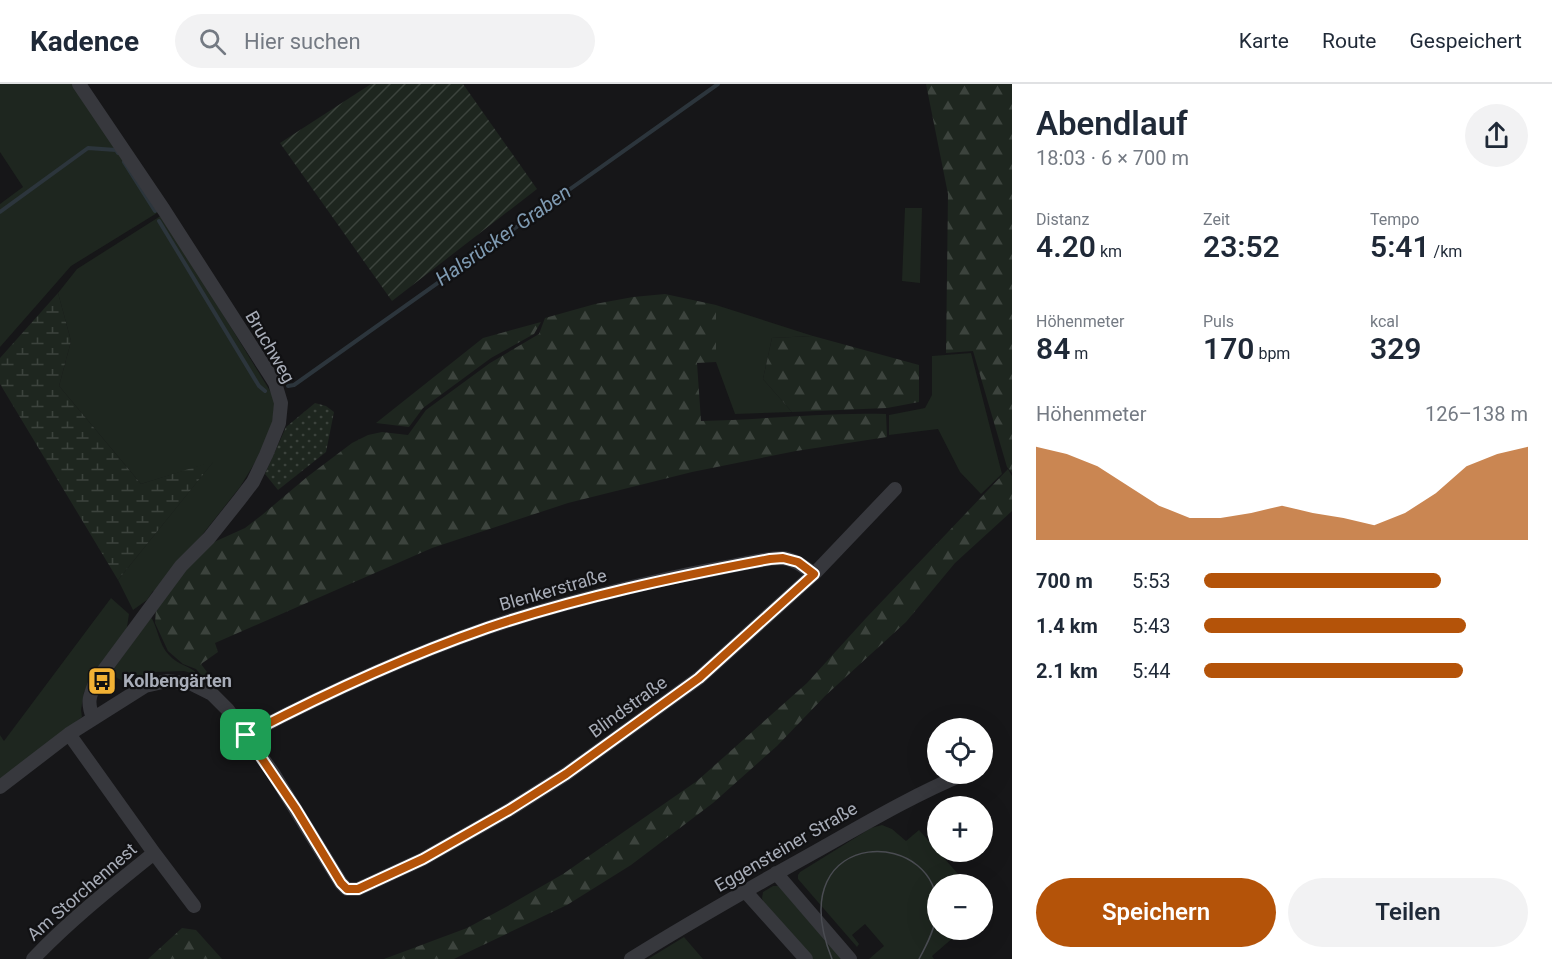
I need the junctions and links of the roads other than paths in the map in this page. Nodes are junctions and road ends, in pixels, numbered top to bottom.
1 (79, 84) edge
2 (895, 489) dead end
3 (814, 574) junction
4 (93, 718) junction
5 (69, 734) junction
6 (246, 735) junction
7 (942, 784) edge
8 (0, 787) edge
9 (154, 853) junction
10 (776, 873) junction
11 (745, 891) junction
12 (194, 906) dead end
13 (33, 959) edge
14 (632, 959) edge
15 (806, 959) edge
16 (850, 959) edge

1 - 4 street, Bruchweg
2 - 3 street, Blindstraße
3 - 6 street, Blenkerstraße
3 - 6 street, Blindstraße
4 - 5 street
4 - 6 street
5 - 8 street
5 - 9 street, Am Storchennest
7 - 10 street, Eggensteiner Straße
9 - 12 street, Am Storchennest
9 - 13 street, Am Storchennest
10 - 11 street, Eggensteiner Straße
10 - 16 street
11 - 14 street, Eggensteiner Straße
11 - 15 street

